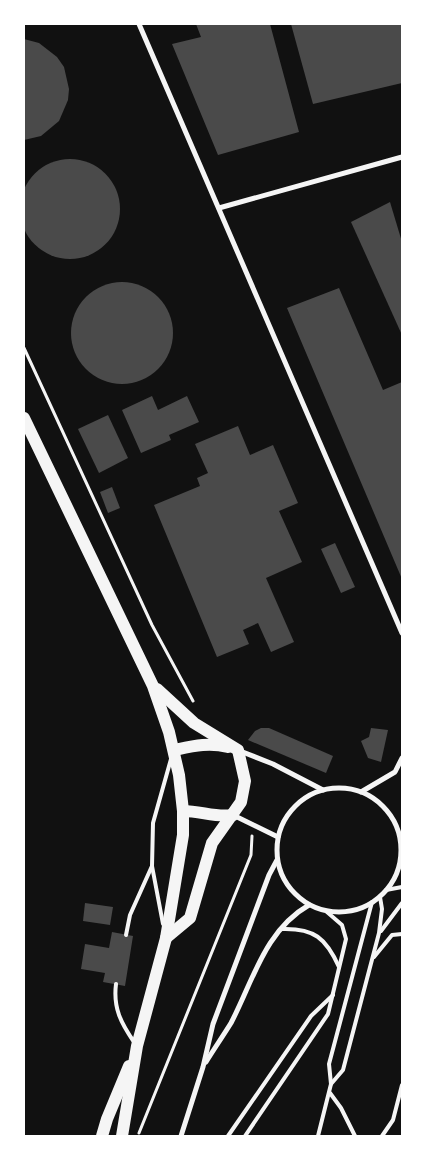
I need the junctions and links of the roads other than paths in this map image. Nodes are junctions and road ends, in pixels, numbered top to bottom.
1 (139, 24) edge
2 (402, 157) edge
3 (218, 208) junction
4 (24, 418) edge
5 (402, 633) edge
6 (153, 686) junction
7 (174, 750) junction
8 (238, 750) junction
9 (402, 758) edge
10 (323, 790) junction
11 (361, 792) junction
12 (184, 811) junction
13 (233, 815) junction
14 (278, 837) junction
15 (402, 850) edge
16 (277, 860) junction
17 (152, 866) junction
18 (402, 887) edge
19 (386, 890) junction
20 (380, 897) junction
21 (372, 902) junction
22 (402, 902) edge
23 (309, 906) junction
24 (327, 912) junction
25 (282, 929) junction
26 (379, 933) junction
27 (402, 934) edge
28 (126, 935) dead end
29 (166, 938) junction
30 (373, 958) junction
31 (339, 967) junction
32 (116, 984) dead end
33 (333, 995) junction
34 (137, 1046) junction
35 (203, 1067) junction
36 (331, 1084) junction
37 (402, 1085) edge
38 (329, 1093) junction
39 (102, 1136) edge
40 (122, 1136) edge
41 (181, 1136) edge
42 (228, 1136) edge
43 (245, 1136) edge
44 (318, 1136) edge
45 (355, 1136) edge
46 (382, 1136) edge

1 - 3 street
2 - 3 street
3 - 5 street
4 - 6 main road
6 - 7 main road
6 - 8 main road
7 - 8 main road
7 - 12 main road
7 - 17 lane
8 - 10 street
8 - 13 main road
9 - 11 street
10 - 11 street
10 - 14 street
11 - 15 street
12 - 13 main road
12 - 29 main road
13 - 14 street
13 - 29 main road
14 - 16 street
15 - 19 street
16 - 23 street
16 - 35 street
17 - 28 lane
17 - 29 lane
18 - 19 lane
19 - 20 street
20 - 21 street
20 - 26 lane
21 - 24 street
21 - 36 lane
22 - 26 lane
23 - 24 street
23 - 25 street
24 - 31 lane
25 - 31 lane
25 - 35 street
26 - 30 lane
27 - 30 lane
29 - 34 main road
30 - 36 lane
31 - 33 lane
32 - 34 lane
33 - 42 lane
33 - 43 lane
34 - 39 main road
34 - 40 main road
35 - 41 street
36 - 38 lane
37 - 46 lane
38 - 44 lane
38 - 45 lane

